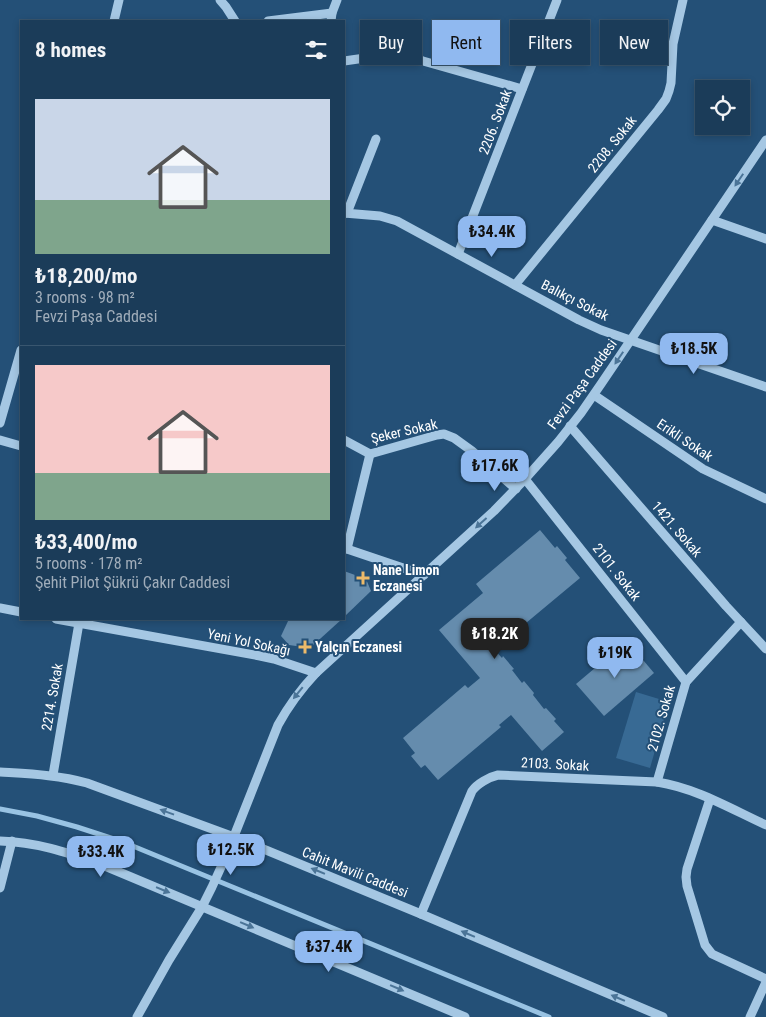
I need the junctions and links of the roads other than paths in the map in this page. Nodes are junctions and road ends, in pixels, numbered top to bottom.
1 (119, 0) edge
2 (220, 0) edge
3 (337, 0) edge
4 (557, 0) edge
5 (683, 0) edge
6 (332, 17) edge
7 (114, 20) edge
8 (234, 20) edge
9 (284, 20) edge
10 (345, 61) edge
11 (522, 89) junction
12 (376, 139) dead end
13 (766, 140) edge
14 (345, 213) edge
15 (712, 220) junction
16 (766, 239) edge
17 (458, 254) junction
18 (515, 285) junction
19 (630, 341) junction
20 (20, 353) edge
21 (766, 386) edge
22 (594, 395) junction
23 (0, 423) edge
24 (570, 426) junction
25 (0, 440) edge
26 (345, 441) edge
27 (20, 446) edge
28 (370, 454) junction
29 (526, 479) junction
30 (516, 489) junction
31 (766, 499) edge
32 (345, 549) edge
33 (424, 575) junction
34 (0, 608) edge
35 (20, 612) edge
36 (62, 620) edge
37 (741, 622) junction
38 (79, 623) junction
39 (766, 649) edge
40 (316, 673) junction
41 (686, 682) junction
42 (0, 772) edge
43 (53, 775) junction
44 (657, 782) junction
45 (710, 799) junction
46 (766, 825) edge
47 (234, 837) junction
48 (0, 841) edge
49 (12, 842) junction
50 (0, 888) edge
51 (202, 907) junction
52 (421, 914) junction
53 (766, 981) edge
54 (137, 1017) edge
55 (465, 1017) edge
56 (662, 1017) edge
57 (750, 1017) edge

1 - 7 street
2 - 8 street
3 - 6 street
4 - 11 street, 2206. Sokak
5 - 18 street, 2208. Sokak
6 - 9 street
10 - 11 street
11 - 17 street, 2206. Sokak
12 - 14 street
13 -> 15 street, Fevzi Paşa Caddesi
14 - 17 street, Balıkçı Sokak
15 - 16 street
15 - 19 street, Fevzi Paşa Caddesi
17 - 18 street, Balıkçı Sokak
18 - 19 street, Balıkçı Sokak
19 - 21 street, Balıkçı Sokak
19 -> 22 street, Fevzi Paşa Caddesi
20 - 23 street
22 - 24 street, Fevzi Paşa Caddesi
22 - 31 street, Erikli Sokak
24 - 29 street, Fevzi Paşa Caddesi
24 - 37 street, 1421. Sokak
25 - 27 street
26 - 28 street, Şeker Sokak
28 - 30 street, Şeker Sokak
28 - 32 street
29 - 30 street, Fevzi Paşa Caddesi
29 - 41 street, 2101. Sokak
30 -> 33 street, Fevzi Paşa Caddesi
32 - 33 street
33 - 40 street, Fevzi Paşa Caddesi
34 - 35 street
36 - 38 street, Yeni Yol Sokağı
37 - 39 street, 1421. Sokak
37 - 41 street, 2102. Sokak
38 - 40 street, Yeni Yol Sokağı
38 - 43 street, 2214. Sokak
40 -> 47 street, Fevzi Paşa Caddesi
41 - 44 street, 2102. Sokak
42 - 43 street, Cahit Mavili Caddesi
47 -> 43 street, Cahit Mavili Caddesi
44 - 45 street, 2103. Sokak
44 - 52 street, 2103. Sokak
45 - 46 street, 2103. Sokak
45 - 53 street
47 - 51 street, Fevzi Paşa Caddesi
52 -> 47 street, Cahit Mavili Caddesi
48 - 49 street
49 - 50 street
49 -> 51 street
51 - 54 street, Fevzi Paşa Caddesi
51 -> 55 street
56 -> 52 street, Cahit Mavili Caddesi
53 - 57 street

